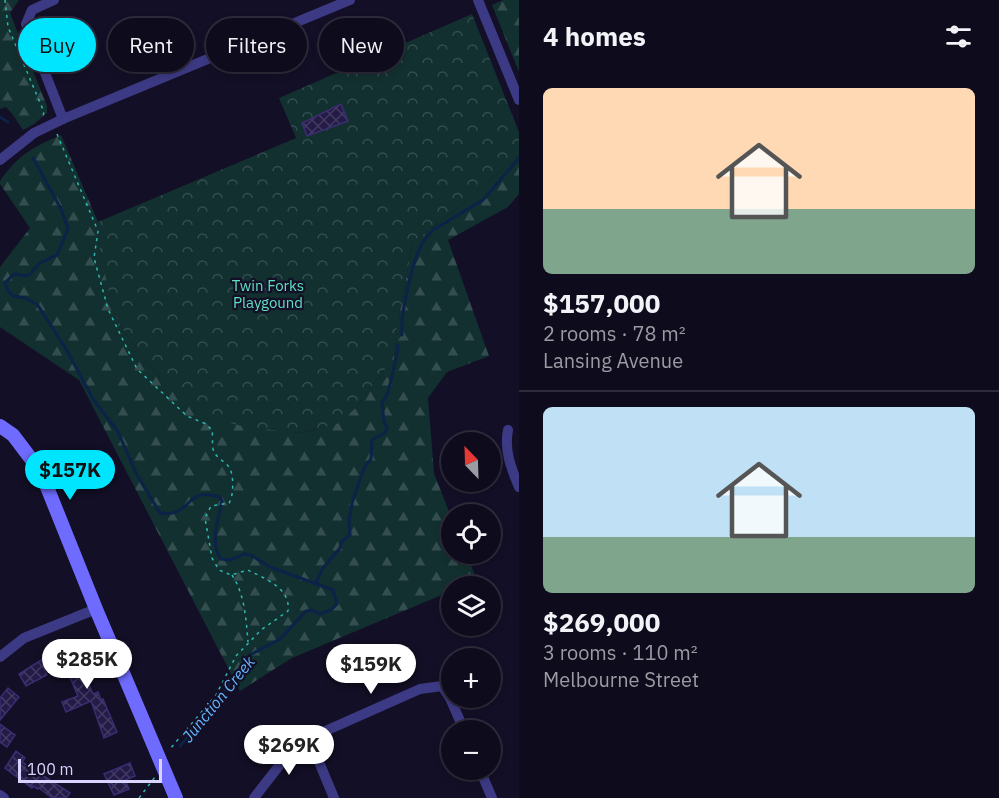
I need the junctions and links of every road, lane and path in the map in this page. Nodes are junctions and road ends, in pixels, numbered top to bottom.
1 (5, 0) edge
2 (54, 0) edge
3 (350, 0) edge
4 (478, 0) edge
5 (519, 100) edge
6 (43, 117) dead end
7 (63, 119) junction
8 (57, 134) dead end
9 (0, 160) edge
10 (0, 426) edge
11 (508, 430) dead end
12 (519, 487) edge
13 (231, 574) junction
14 (96, 609) junction
15 (248, 643) junction
16 (0, 657) edge
17 (460, 720) edge
18 (309, 738) junction
19 (163, 765) junction
20 (484, 780) edge
21 (0, 795) edge
22 (4, 798) edge
23 (140, 798) edge
24 (176, 798) edge
25 (254, 798) edge
26 (334, 798) edge
27 (492, 798) edge

1 - 6 path
2 - 7 street
3 - 7 street
4 - 5 street
7 - 9 street
8 - 13 path
10 - 14 street
11 - 12 street
13 - 15 path
13 - 15 path
14 - 16 street
14 - 19 street
15 - 19 path
17 - 18 street
18 - 25 street
18 - 26 street
19 - 23 path
19 - 24 street
20 - 27 street
21 - 22 street

